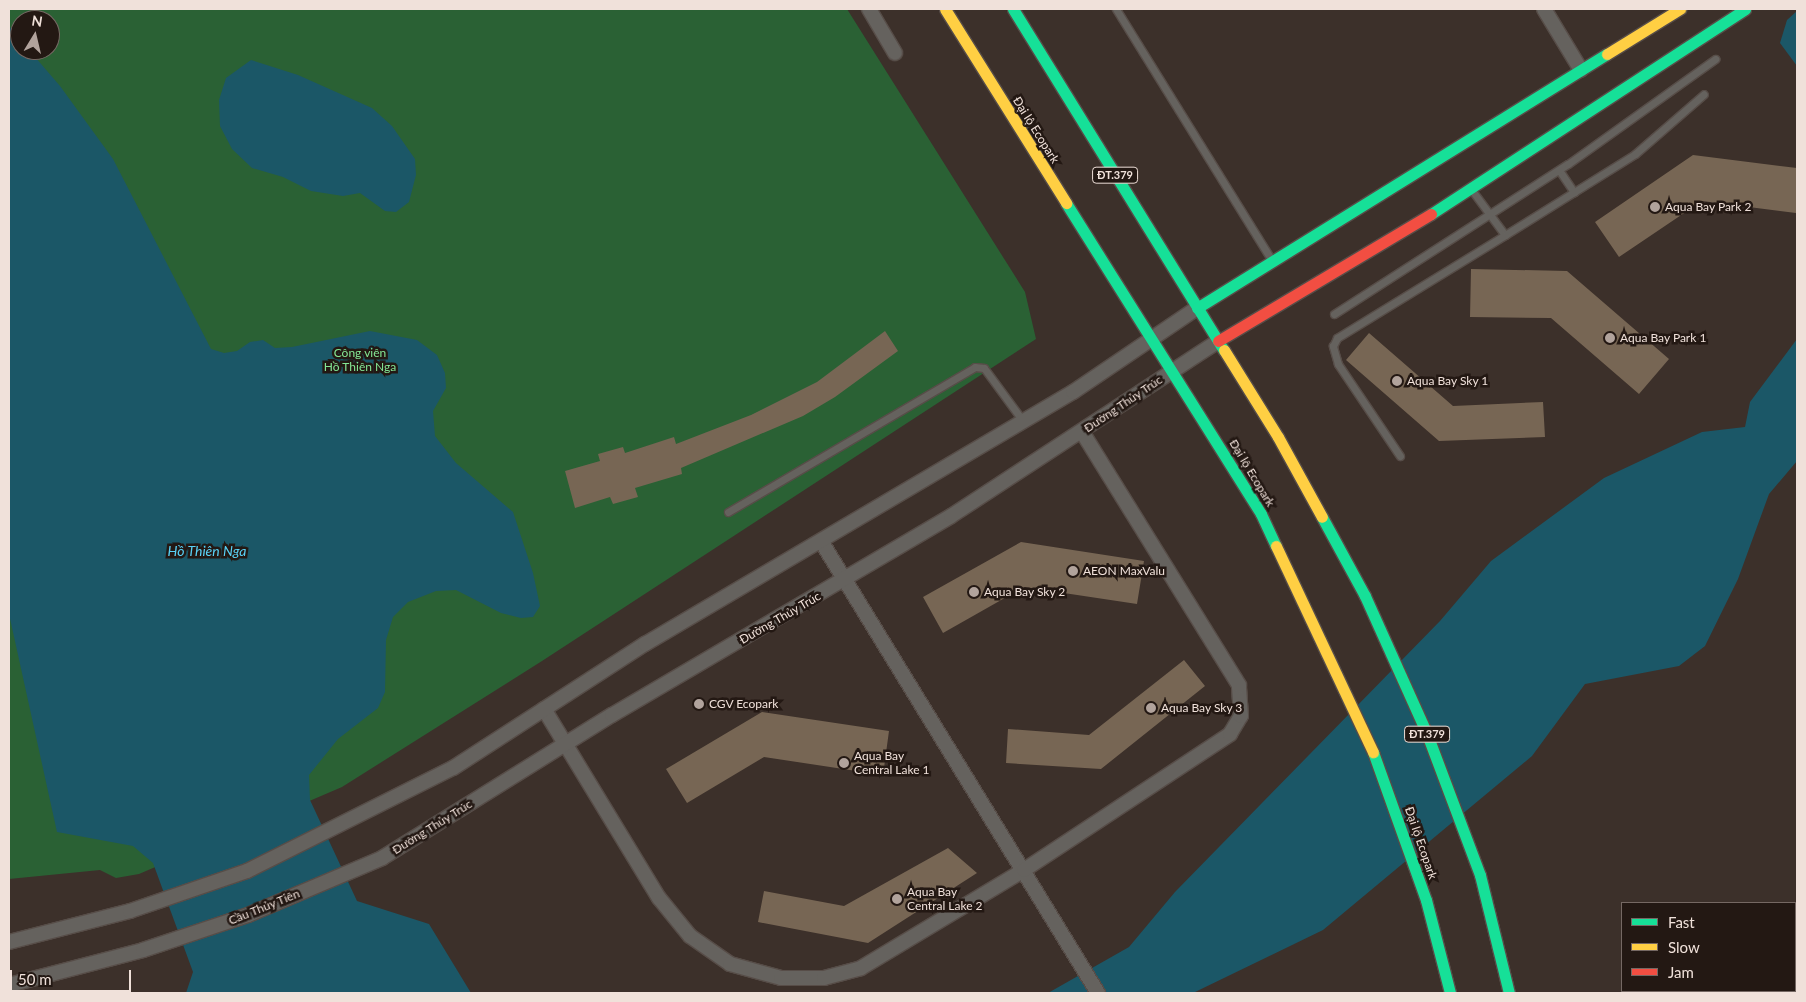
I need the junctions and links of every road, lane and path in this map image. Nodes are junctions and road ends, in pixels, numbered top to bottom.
1 (869, 9) edge
2 (945, 9) edge
3 (1013, 9) edge
4 (1116, 9) edge
5 (1544, 9) edge
6 (1680, 9) edge
7 (1745, 9) edge
8 (895, 52) dead end
9 (1715, 59) dead end
10 (1581, 70) junction
11 (1704, 94) dead end
12 (1560, 170) junction
13 (1470, 188) junction
14 (1574, 192) junction
15 (1490, 214) junction
16 (1506, 235) junction
17 (1272, 261) junction
18 (1197, 308) junction
19 (1334, 314) dead end
20 (1150, 339) junction
21 (1218, 341) junction
22 (1172, 372) junction
23 (1024, 421) junction
24 (1082, 432) junction
25 (1400, 456) dead end
26 (728, 512) dead end
27 (821, 541) junction
28 (846, 580) junction
29 (544, 709) junction
30 (564, 745) junction
31 (382, 858) joint
32 (1024, 870) junction
33 (9, 942) edge
34 (9, 985) edge
35 (1098, 993) edge
36 (1450, 993) edge
37 (1510, 993) edge

1 - 8 street
2 - 20 main road, Đại lộ Ecopark
3 - 18 main road, ĐT.379
4 - 17 lane
5 - 10 street
6 - 10 main road
7 - 13 main road
9 - 12 lane
10 - 17 main road
11 - 14 lane
12 - 14 lane
12 - 15 lane
13 - 15 lane
13 - 21 main road
14 - 16 lane
15 - 16 lane
15 - 19 lane
16 - 25 lane
17 - 18 main road
18 - 20 street
18 - 21 main road, ĐT.379
20 - 22 main road, Đại lộ Ecopark
20 - 23 street
21 - 22 street, Đường Thủy Trúc
21 - 37 main road, ĐT.379
22 - 24 street, Đường Thủy Trúc
22 - 36 main road, Đại lộ Ecopark
23 - 26 lane
23 - 27 street
24 - 28 street, Đường Thủy Trúc
24 - 32 street
27 - 28 street
27 - 29 street
28 - 30 street, Đường Thủy Trúc
28 - 32 street
29 - 30 street
29 - 33 street
30 - 31 street, Đường Thủy Trúc
30 - 32 street
31 - 34 street, Cầu Thủy Tiên
32 - 35 street

